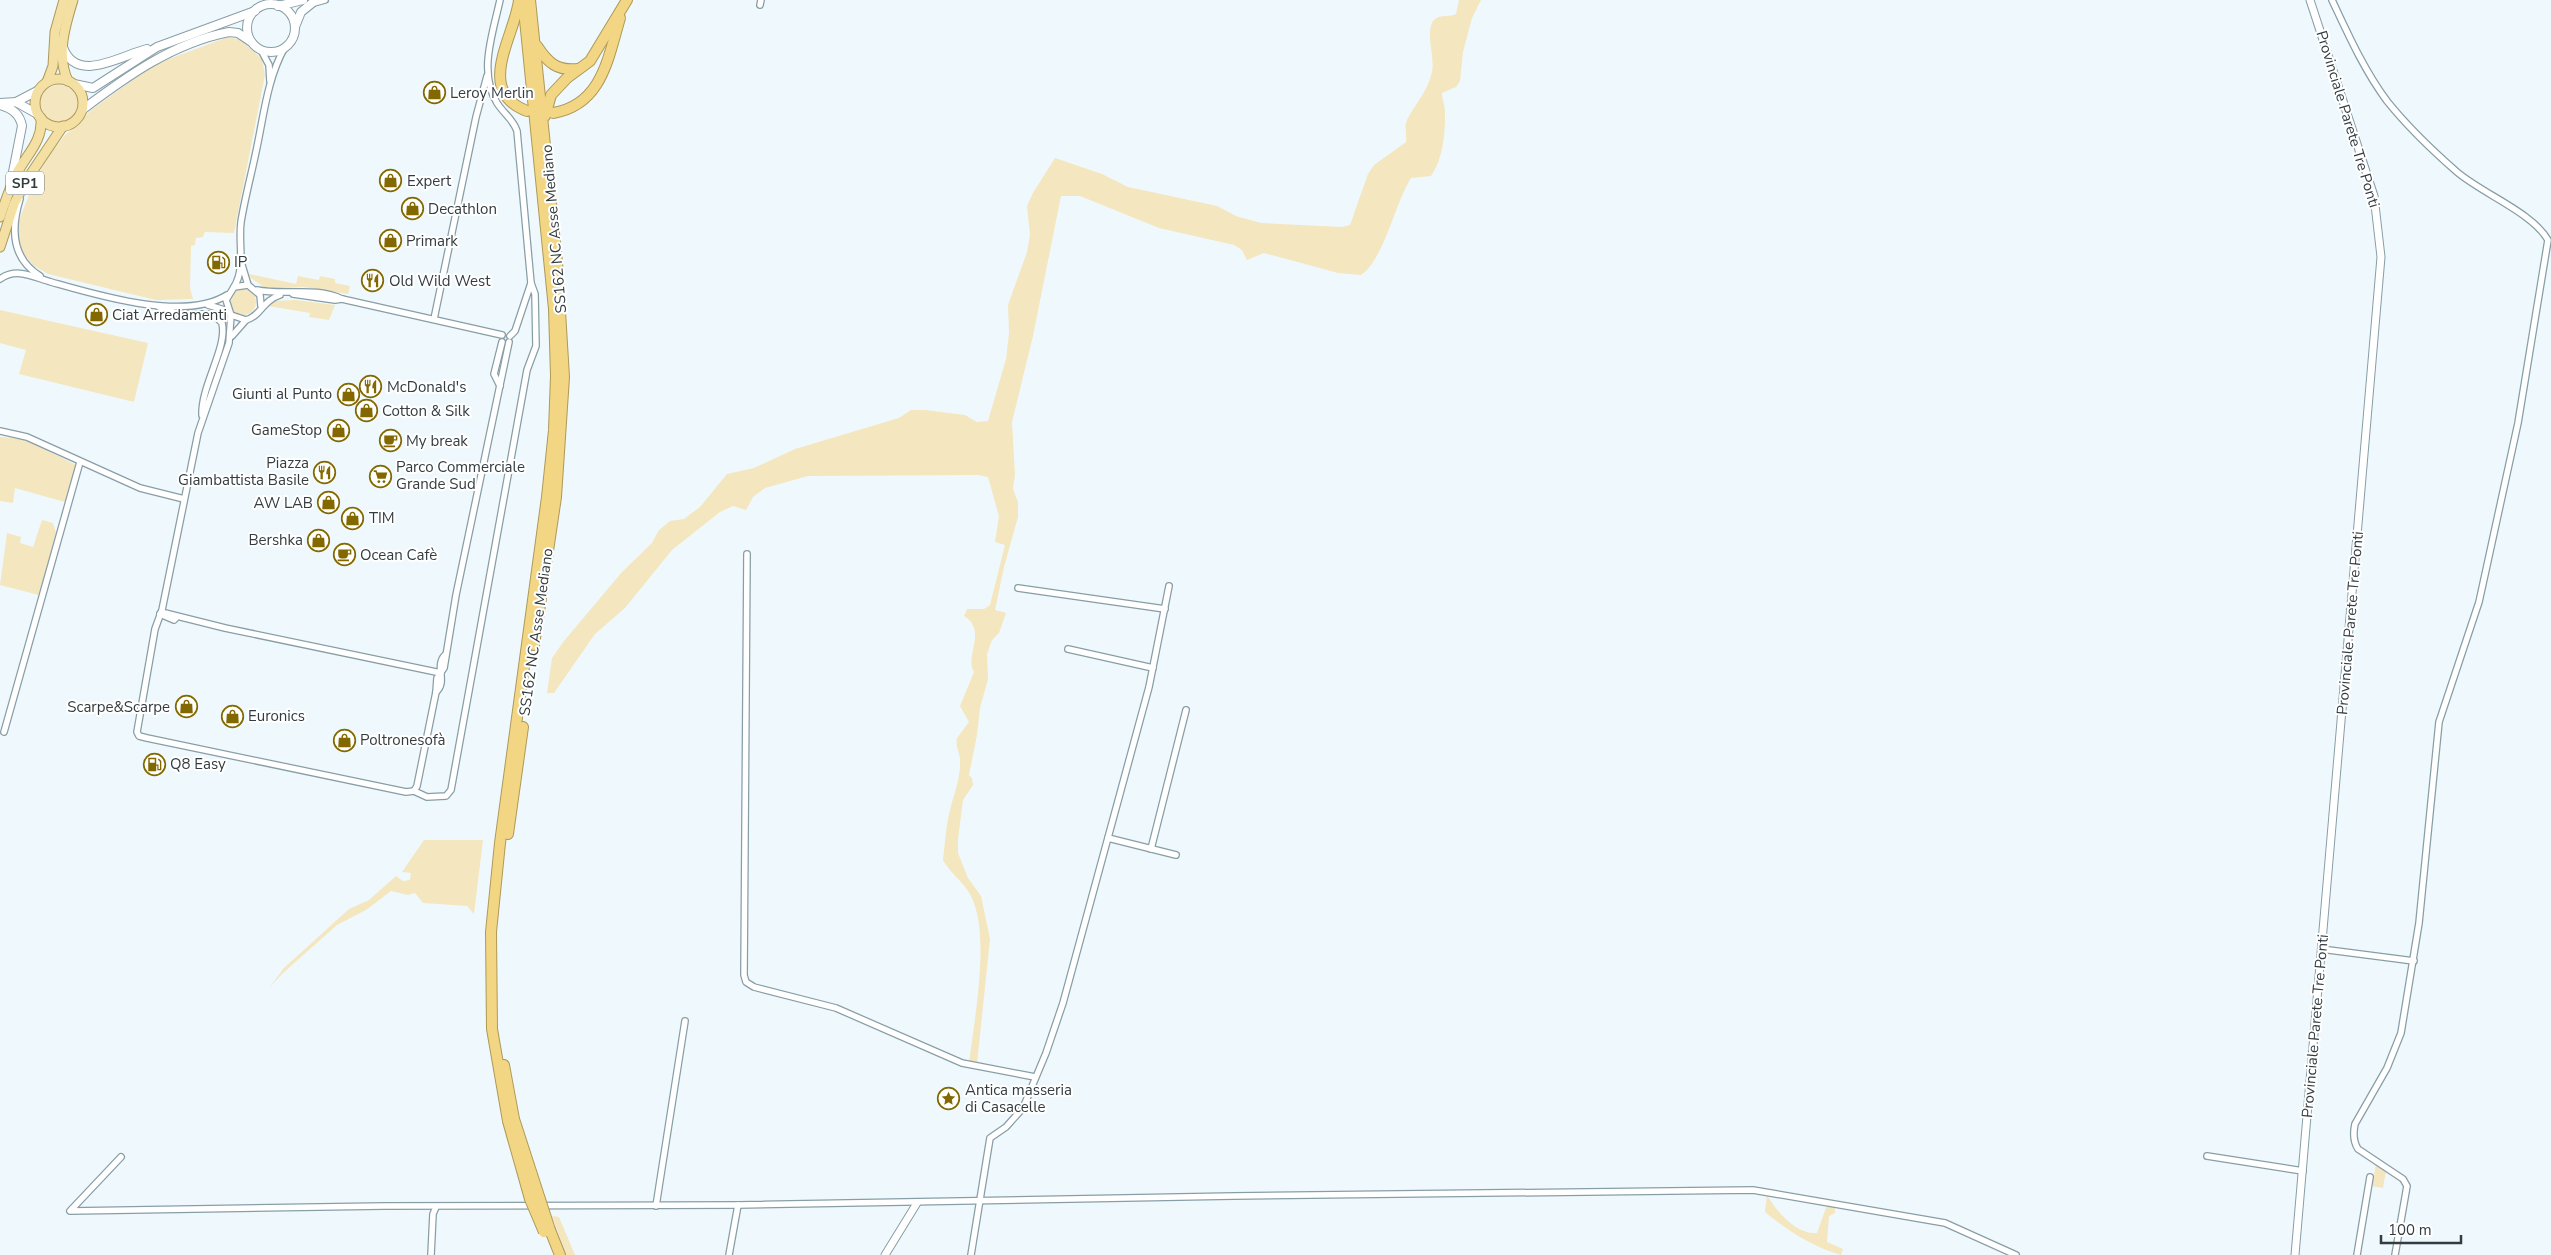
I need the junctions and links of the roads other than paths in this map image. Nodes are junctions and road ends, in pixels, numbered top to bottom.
1 (64, 0) edge
2 (73, 0) edge
3 (302, 0) edge
4 (325, 0) edge
5 (500, 0) edge
6 (519, 0) edge
7 (523, 0) edge
8 (530, 0) edge
9 (2310, 0) edge
10 (2332, 0) edge
11 (626, 1) edge
12 (314, 2) edge
13 (278, 6) junction
14 (255, 11) junction
15 (295, 29) junction
16 (250, 40) junction
17 (535, 42) junction
18 (63, 44) junction
19 (286, 47) junction
20 (157, 48) junction
21 (261, 50) junction
22 (578, 69) junction
23 (487, 76) junction
24 (47, 82) junction
25 (71, 82) junction
26 (271, 83) junction
27 (39, 90) junction
28 (16, 102) junction
29 (0, 104) edge
30 (82, 110) junction
31 (527, 111) dead end
32 (553, 113) dead end
33 (40, 116) junction
34 (544, 120) junction
35 (63, 126) junction
36 (26, 181) junction
37 (9, 190) junction
38 (0, 217) edge
39 (0, 247) edge
40 (554, 263) junction
41 (241, 264) junction
42 (0, 278) edge
43 (51, 282) junction
44 (531, 283) junction
45 (248, 285) junction
46 (234, 287) junction
47 (257, 290) junction
48 (288, 293) junction
49 (227, 294) junction
50 (206, 304) junction
51 (158, 306) junction
52 (261, 306) junction
53 (230, 313) junction
54 (434, 319) junction
55 (246, 320) junction
56 (502, 335) junction
57 (510, 339) junction
58 (502, 342) junction
59 (229, 343) junction
60 (500, 386) junction
61 (202, 417) junction
62 (0, 431) edge
63 (80, 462) junction
64 (184, 499) junction
65 (747, 554) dead end
66 (1169, 586) dead end
67 (1018, 588) dead end
68 (1165, 609) junction
69 (160, 614) junction
70 (1068, 649) dead end
71 (1154, 668) junction
72 (441, 673) junction
73 (1186, 710) dead end
74 (4, 732) dead end
75 (414, 791) junction
76 (1108, 838) junction
77 (1151, 849) junction
78 (1176, 855) dead end
79 (2321, 949) junction
80 (2414, 961) junction
81 (685, 1021) dead end
82 (1035, 1077) junction
83 (2207, 1156) dead end
84 (121, 1157) dead end
85 (2303, 1171) junction
86 (2370, 1178) dead end
87 (980, 1202) junction
88 (917, 1203) junction
89 (738, 1205) junction
90 (656, 1206) junction
91 (436, 1207) junction
92 (547, 1231) junction
93 (431, 1255) edge
94 (553, 1255) edge
95 (560, 1255) edge
96 (729, 1255) edge
97 (886, 1255) edge
98 (971, 1255) edge
99 (2016, 1255) edge
100 (2295, 1255) edge
101 (2357, 1255) edge
102 (2395, 1255) edge

1 - 24 main road
2 - 18 main road
3 - 13 main road
4 - 12 street
5 - 23 street
6 - 31 highway
7 - 40 highway, SS162 NC Asse Mediano
8 - 17 highway, SS162 NC Asse Mediano
9 - 79 street, Provinciale Parete Tre Ponti
10 - 80 street
11 - 22 highway
11 - 32 highway
12 - 15 main road
13 - 14 main road
13 - 15 main road
14 - 16 main road
14 - 20 main road
15 - 19 main road
16 - 21 main road
16 - 30 main road
17 - 22 highway
17 - 34 highway, SS162 NC Asse Mediano
18 - 20 main road
18 - 25 main road
19 - 21 main road
19 - 26 street
20 - 25 main road
21 - 26 street
22 - 34 highway
23 - 44 street
23 - 54 street
24 - 25 main road
24 - 27 main road
25 - 30 main road
26 - 41 street
27 - 28 main road
27 - 33 main road
28 - 29 main road
28 - 33 main road
29 - 37 main road
30 - 35 main road
33 - 35 main road
33 - 37 main road, SP1
34 - 40 highway, SS162 NC Asse Mediano
35 - 36 main road, SP1
36 - 39 main road, SP1
36 - 43 street
37 - 38 main road, SP1
40 - 92 highway, SS162 NC Asse Mediano, bridge
41 - 45 street
41 - 46 street
42 - 43 street
43 - 51 street
44 - 57 street
44 - 75 street
45 - 46 street
45 - 47 street
46 - 49 street
47 - 48 street
47 - 52 street
48 - 52 street
48 - 54 street
49 - 50 street
49 - 53 street
50 - 51 street
50 - 53 street
51 - 61 street
52 - 55 street
53 - 55 street
53 - 59 street
54 - 56 street
55 - 59 street
56 - 57 street
56 - 58 street
57 - 58 street
57 - 60 street
58 - 60 street
59 - 61 street
60 - 72 street
61 - 64 street
62 - 63 street
63 - 64 street
63 - 74 street
64 - 69 street
65 - 82 street
66 - 68 street
67 - 68 street
68 - 71 street
69 - 72 street
69 - 75 street
70 - 71 street
71 - 76 street
72 - 75 street
73 - 77 street
76 - 77 street
76 - 82 street
77 - 78 street
79 - 80 street
79 - 85 street, Provinciale Parete Tre Ponti
80 - 102 street
81 - 90 street
82 - 87 street
83 - 85 street
84 - 91 street
85 - 100 street, Provinciale Parete Tre Ponti
86 - 101 street
87 - 88 street
87 - 98 street
87 - 99 street
88 - 89 street
88 - 97 street
89 - 90 street
89 - 96 street
90 - 91 street
91 - 93 street
92 - 94 highway, SS162 NC Asse Mediano
92 - 95 highway, SS162 NC Asse Mediano

